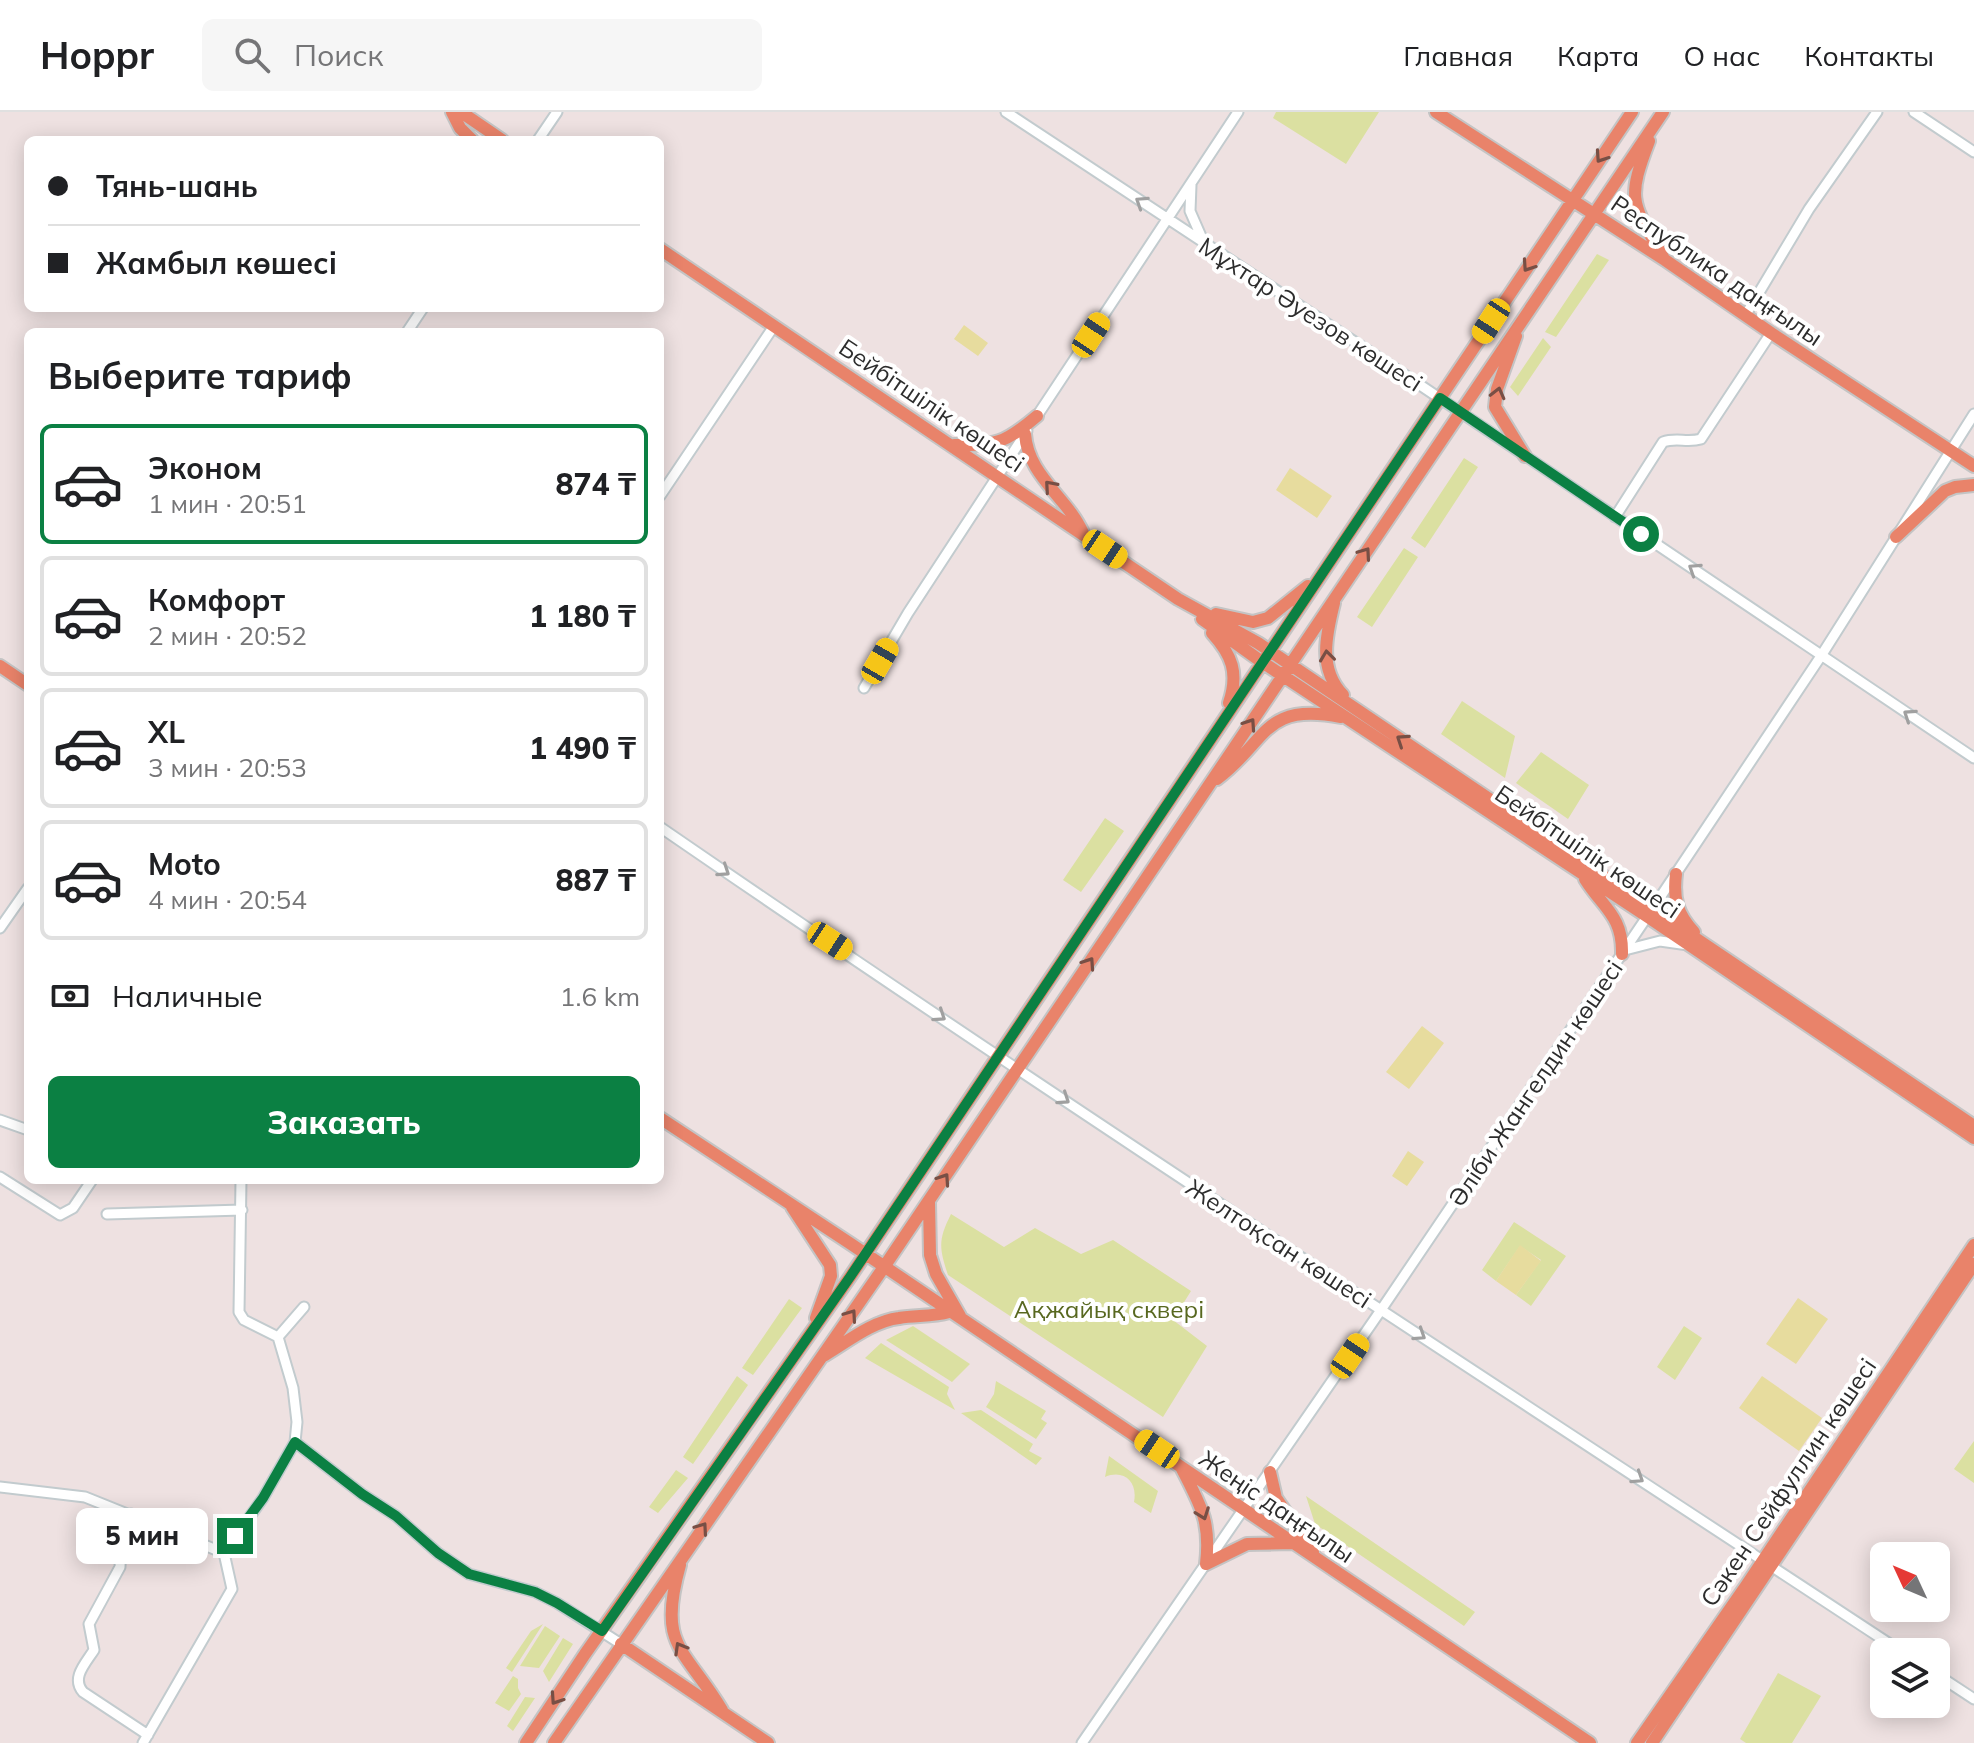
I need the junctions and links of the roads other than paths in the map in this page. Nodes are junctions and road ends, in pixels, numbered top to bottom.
1 (452, 112) edge
2 (461, 112) edge
3 (557, 112) edge
4 (1006, 112) edge
5 (1238, 112) edge
6 (1436, 112) edge
7 (1632, 112) edge
8 (1877, 112) edge
9 (1914, 112) edge
10 (1660, 116) edge
11 (468, 136) edge
12 (496, 136) edge
13 (541, 136) edge
14 (1974, 152) edge
15 (1191, 183) junction
16 (1571, 201) junction
17 (1591, 218) junction
18 (1167, 219) junction
19 (1206, 246) junction
20 (664, 252) edge
21 (1665, 260) junction
22 (1745, 316) junction
23 (1520, 324) junction
24 (774, 326) junction
25 (1768, 338) junction
26 (1440, 398) junction
27 (1460, 412) junction
28 (1974, 414) edge
29 (1037, 416) junction
30 (1025, 434) junction
31 (952, 445) junction
32 (1950, 450) junction
33 (1525, 456) junction
34 (1974, 466) edge
35 (997, 475) junction
36 (1974, 485) edge
37 (664, 490) edge
38 (1615, 517) junction
39 (1083, 533) junction
40 (1896, 537) junction
41 (1320, 576) junction
42 (1336, 595) junction
43 (1199, 613) junction
44 (1266, 656) junction
45 (1821, 656) junction
46 (0, 666) edge
47 (1286, 670) junction
48 (24, 682) edge
49 (864, 688) dead end
50 (1352, 714) junction
51 (1225, 717) junction
52 (1974, 758) edge
53 (1208, 785) junction
54 (664, 830) edge
55 (1581, 873) junction
56 (1676, 874) junction
57 (24, 894) edge
58 (1650, 913) junction
59 (0, 928) edge
60 (1690, 945) junction
61 (1714, 950) junction
62 (1624, 952) junction
63 (999, 1056) junction
64 (1018, 1068) junction
65 (0, 1120) edge
66 (664, 1121) edge
67 (1974, 1126) edge
68 (24, 1128) edge
69 (1974, 1138) edge
70 (0, 1177) edge
71 (89, 1184) edge
72 (241, 1184) edge
73 (929, 1201) junction
74 (790, 1204) junction
75 (242, 1210) junction
76 (107, 1214) dead end
77 (1974, 1245) edge
78 (866, 1254) junction
79 (1974, 1264) edge
80 (884, 1267) junction
81 (304, 1307) dead end
82 (1381, 1310) junction
83 (955, 1316) junction
84 (810, 1334) junction
85 (278, 1337) junction
86 (822, 1356) junction
87 (295, 1442) junction
88 (1181, 1466) junction
89 (1270, 1472) junction
90 (0, 1487) edge
91 (1244, 1510) junction
92 (131, 1514) junction
93 (1294, 1543) junction
94 (224, 1553) junction
95 (684, 1555) junction
96 (1320, 1561) junction
97 (1206, 1564) junction
98 (1767, 1564) junction
99 (602, 1631) junction
100 (1881, 1638) edge
101 (621, 1644) junction
102 (1950, 1683) edge
103 (1974, 1699) edge
104 (1677, 1706) junction
105 (724, 1713) junction
106 (146, 1739) edge
107 (526, 1743) edge
108 (554, 1743) edge
109 (768, 1743) edge
110 (1082, 1743) edge
111 (1590, 1743) edge
112 (1637, 1743) edge
113 (1652, 1743) edge
114 (1664, 1743) edge

1 - 11 main road
2 - 12 main road
3 - 13 street
18 -> 4 street, Мұхтар Әуезов көшесі
5 - 15 street
6 - 16 main road, Республика даңғылы
7 -> 16 main road
8 - 22 street
9 - 14 street
10 - 17 main road
10 - 21 main road
15 - 18 street
15 - 19 street
16 - 17 main road, Республика даңғылы
16 -> 26 main road
17 - 21 main road, Республика даңғылы
17 - 23 main road
18 - 19 street, Мұхтар Әуезов көшесі
18 - 29 street
19 - 26 street, Мұхтар Әуезов көшесі
20 - 24 main road, Бейбітшілік көшесі
21 - 22 main road, Республика даңғылы
22 - 25 main road, Республика даңғылы
23 - 27 main road
33 -> 23 main road
24 - 31 main road, Бейбітшілік көшесі
24 - 37 street
25 - 32 main road, Республика даңғылы
25 - 38 street
26 - 27 street, Мұхтар Әуезов көшесі
26 - 41 main road
27 - 33 street, Мұхтар Әуезов көшесі
42 -> 27 main road
28 - 32 street, Әліби Жангелдин көшесі
29 - 30 street
29 - 31 main road
30 - 35 street
39 -> 30 main road
31 - 35 main road, Бейбітшілік көшесі
32 - 34 main road, Республика даңғылы
32 - 40 street, Әліби Жангелдин көшесі
33 - 38 street, Мұхтар Әуезов көшесі
35 - 39 main road, Бейбітшілік көшесі
35 - 49 street
36 - 40 main road
45 -> 38 street, Мұхтар Әуезов көшесі
39 - 43 main road, Бейбітшілік көшесі
40 - 45 street, Әліби Жангелдин көшесі
41 - 43 main road
41 - 44 main road
42 - 47 main road
50 -> 42 main road
43 - 44 main road, Бейбітшілік көшесі
43 - 51 main road
44 - 47 main road, Бейбітшілік көшесі
44 - 51 main road
52 -> 45 street, Мұхтар Әуезов көшесі
45 - 56 street, Әліби Жангелдин көшесі
46 - 48 main road
47 - 50 main road, Бейбітшілік көшесі
53 -> 47 main road
50 - 53 main road
50 - 55 main road, Бейбітшілік көшесі
58 -> 50 main road, Бейбітшілік көшесі
51 - 63 main road
64 -> 53 main road
54 -> 63 street, Желтоқсан көшесі
55 - 58 main road, Бейбітшілік көшесі
55 - 62 main road
56 - 58 street, Әліби Жангелдин көшесі
56 - 61 main road
57 - 59 street
58 - 60 main road, Бейбітшілік көшесі
58 - 61 main road, Бейбітшілік көшесі
58 - 62 street, Әліби Жангелдин көшесі
60 - 62 street
60 - 69 main road, Бейбітшілік көшесі
61 - 67 main road, Бейбітшілік көшесі
62 - 82 street, Әліби Жангелдин көшесі
63 - 64 street, Желтоқсан көшесі
63 - 78 main road
73 -> 64 main road
64 -> 82 street, Желтоқсан көшесі
65 - 68 street
66 - 74 main road, Жеңіс даңғылы
70 - 71 street
72 - 75 street
73 - 80 main road
73 - 83 main road
74 - 78 main road, Жеңіс даңғылы
74 - 84 main road
75 - 76 street
75 - 85 street
77 - 98 main road, Сәкен Сейфуллин көшесі
78 - 80 main road, Жеңіс даңғылы
78 - 84 main road
79 - 98 main road, Сәкен Сейфуллин көшесі
80 - 83 main road, Жеңіс даңғылы
86 -> 80 main road
81 - 85 street
82 - 89 street, Әліби Жангелдин көшесі
82 -> 98 street, Желтоқсан көшесі
83 - 86 main road
83 - 88 main road, Жеңіс даңғылы
84 - 99 main road
85 - 87 street
95 -> 86 main road
87 - 94 street
87 - 99 street
88 - 91 main road, Жеңіс даңғылы
88 -> 97 main road
89 - 91 street, Әліби Жангелдин көшесі
89 - 96 main road
90 - 92 street
91 - 93 main road, Жеңіс даңғылы
91 - 97 street, Әліби Жангелдин көшесі
92 - 94 street
92 - 106 street
93 - 96 main road, Жеңіс даңғылы
93 - 97 main road
94 - 106 street
95 - 101 main road
105 -> 95 main road
96 - 111 main road, Жеңіс даңғылы
97 - 110 street, Әліби Жангелдин көшесі
98 - 100 street, Желтоқсан көшесі
98 - 104 main road, Сәкен Сейфуллин көшесі
98 - 112 main road, Сәкен Сейфуллин көшесі
99 - 101 street
99 -> 107 main road
101 - 105 main road
101 - 108 main road
102 - 103 street
104 - 113 main road, Сәкен Сейфуллин көшесі
104 - 114 main road
105 - 109 main road

